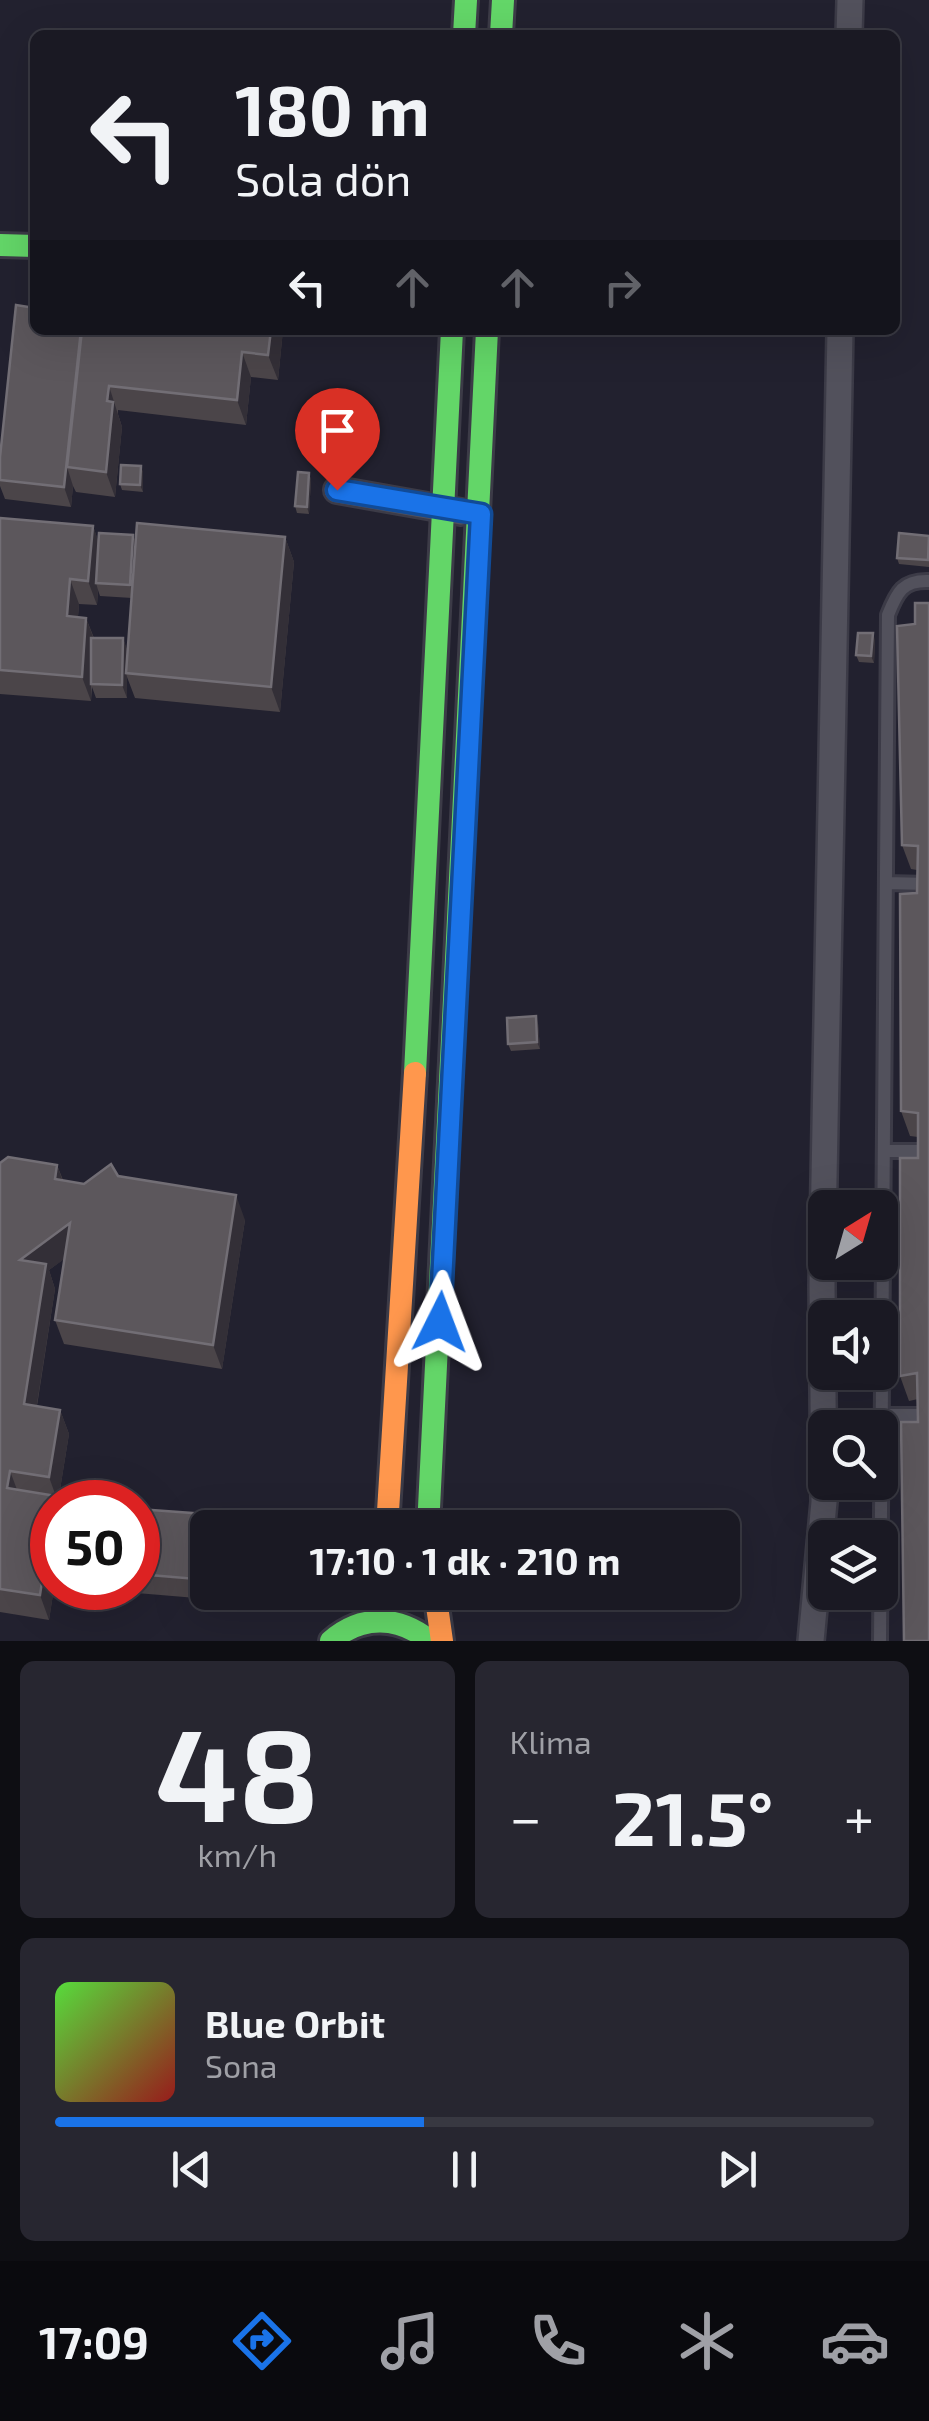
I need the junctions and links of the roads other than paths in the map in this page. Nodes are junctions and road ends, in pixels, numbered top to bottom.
1 (466, 0) edge
2 (503, 0) edge
3 (850, 0) edge
4 (464, 30) edge
5 (501, 30) edge
6 (849, 30) edge
7 (0, 245) edge
8 (30, 246) edge
9 (452, 335) edge
10 (487, 335) edge
11 (840, 335) edge
12 (337, 490) dead end
13 (446, 511) junction
14 (481, 514) junction
15 (929, 581) edge
16 (886, 883) junction
17 (929, 884) edge
18 (884, 1151) junction
19 (929, 1151) edge
20 (882, 1410) edge
21 (898, 1415) edge
22 (929, 1415) edge
23 (881, 1500) edge
24 (388, 1510) edge
25 (429, 1510) edge
26 (358, 1610) edge
27 (438, 1610) edge
28 (352, 1627) junction
29 (331, 1641) edge
30 (430, 1641) edge
31 (442, 1641) edge
32 (811, 1641) edge
33 (880, 1641) edge

1 - 4 main road
2 - 5 main road
3 - 6 street
7 - 8 main road
9 - 13 main road
10 - 14 main road
11 - 32 street
12 - 13 street
13 - 14 street
13 - 24 main road
14 - 25 main road
15 - 16 lane
16 - 17 lane
16 - 18 lane
18 - 19 lane
18 - 20 lane
21 - 22 lane
23 - 33 lane
26 - 28 main road
27 - 31 main road
28 - 29 main road
28 - 30 main road

